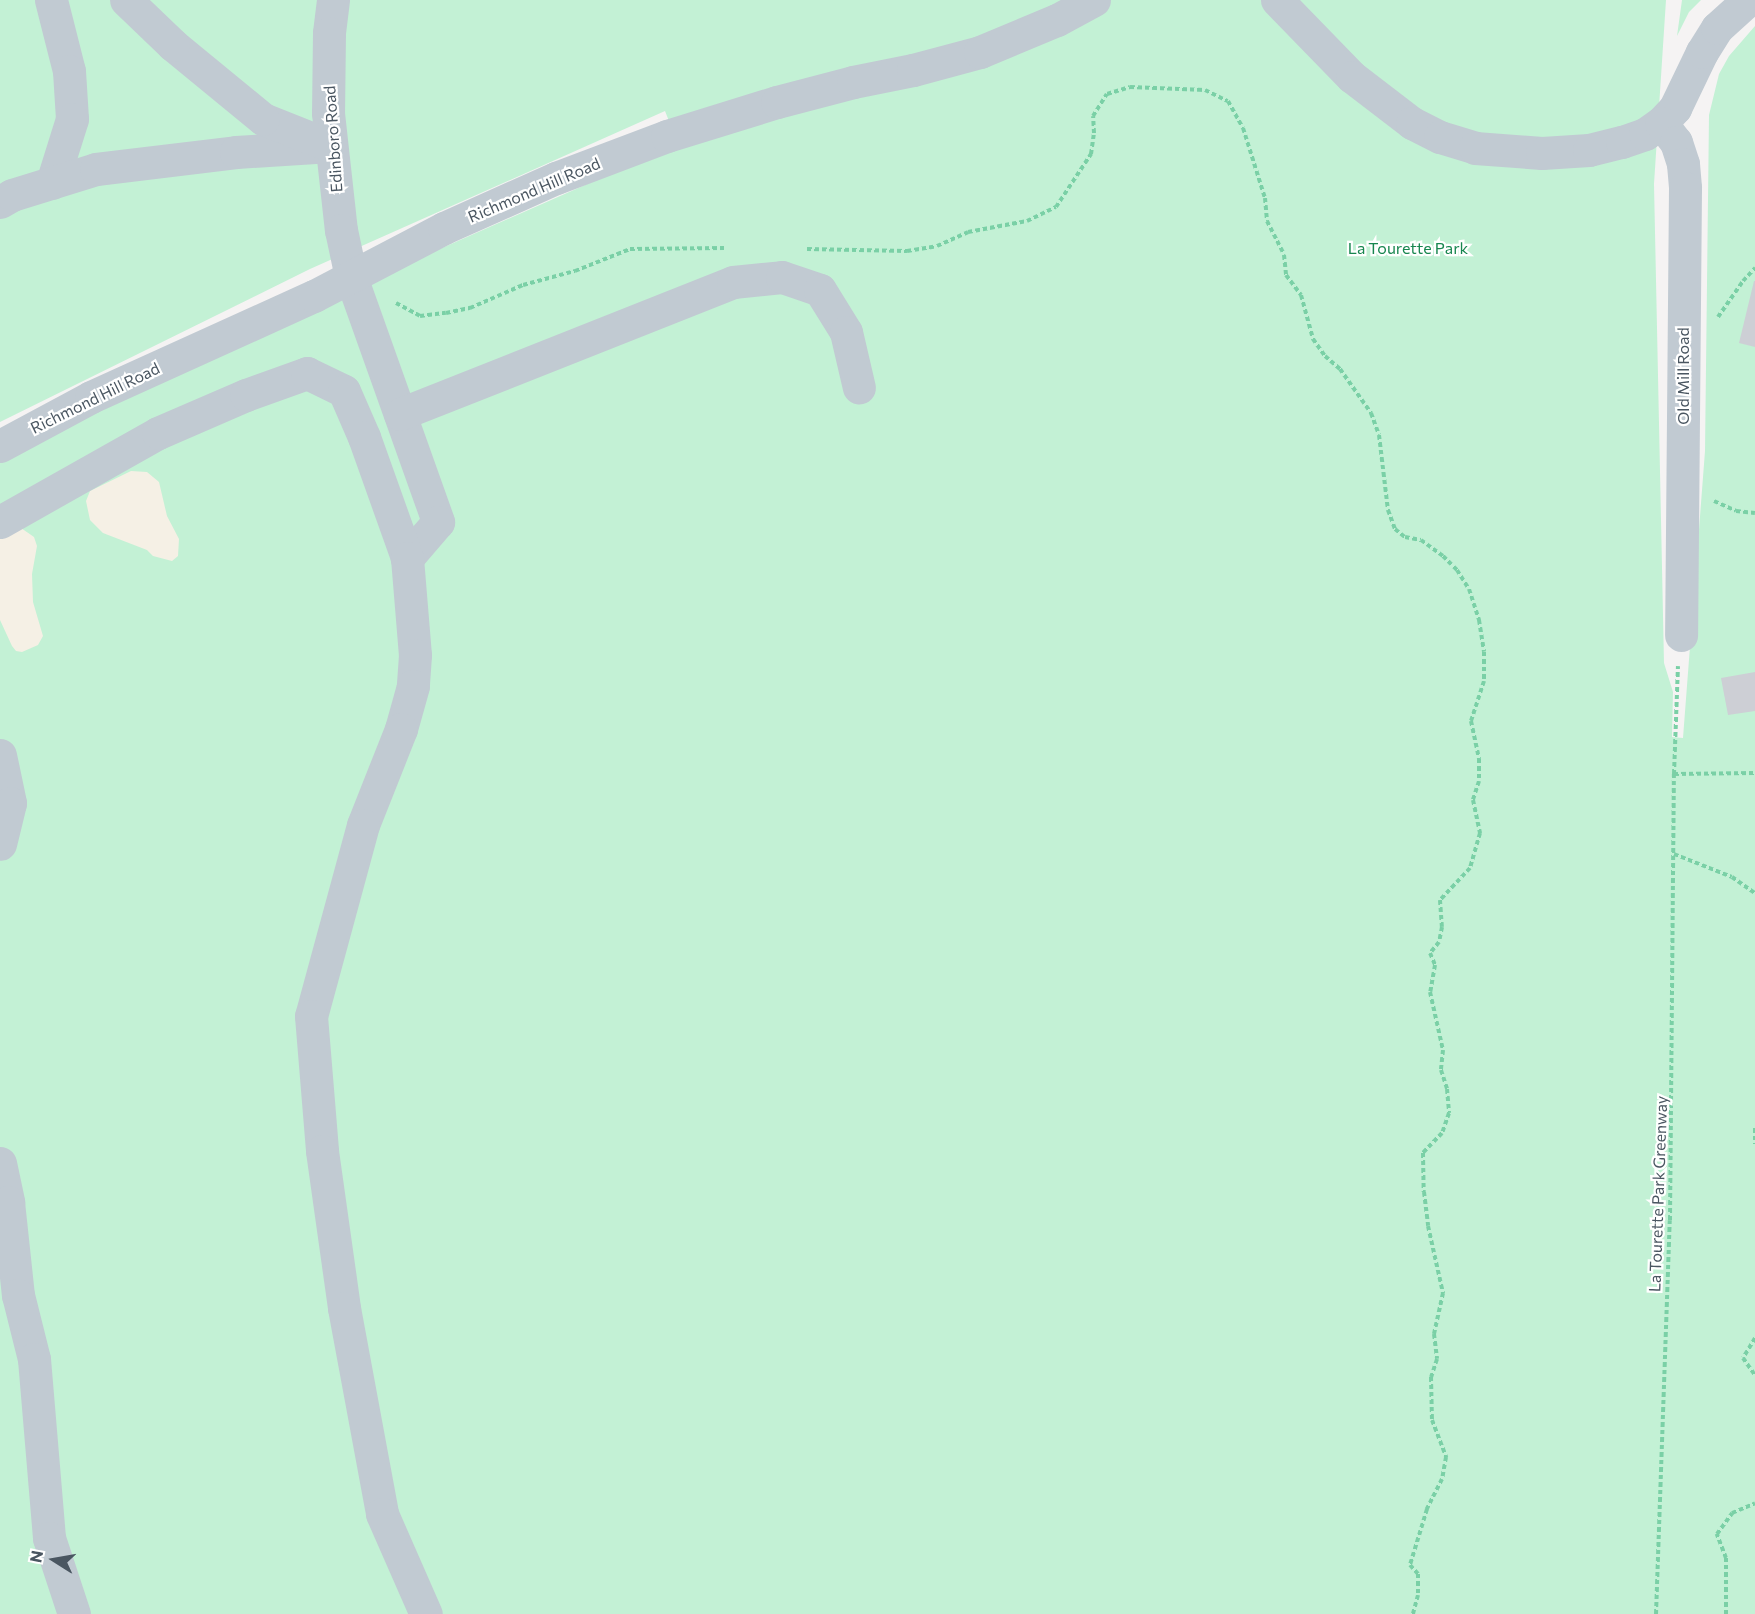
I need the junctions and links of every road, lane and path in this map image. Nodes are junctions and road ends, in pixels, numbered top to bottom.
1 (51, 0) edge
2 (126, 0) edge
3 (333, 0) edge
4 (1094, 0) edge
5 (1277, 0) edge
6 (1748, 0) edge
7 (1661, 123) junction
8 (331, 146) junction
9 (51, 183) junction
10 (0, 202) edge
11 (731, 248) dead end
12 (798, 249) dead end
13 (1755, 268) edge
14 (351, 277) junction
15 (392, 300) dead end
16 (1683, 326) junction
17 (859, 387) dead end
18 (400, 414) junction
19 (0, 446) edge
20 (0, 522) edge
21 (407, 558) junction
22 (1680, 635) joint
23 (0, 754) edge
24 (1755, 773) edge
25 (1674, 774) junction
26 (0, 844) edge
27 (1674, 854) junction
28 (1755, 893) edge
29 (1755, 1128) edge
30 (1755, 1144) edge
31 (0, 1163) edge
32 (1755, 1338) edge
33 (1755, 1375) edge
34 (1755, 1503) edge
35 (75, 1614) edge
36 (426, 1614) edge
37 (1413, 1614) edge
38 (1656, 1614) edge
39 (1726, 1614) edge

1 - 9 street
2 - 8 street
3 - 8 street, Edinboro Road
4 - 14 street, Richmond Hill Road
5 - 7 street
6 - 7 street
7 - 16 street, Old Mill Road
8 - 9 street
8 - 14 street, Edinboro Road
9 - 10 street
11 - 15 path
12 - 37 path
13 - 16 path
14 - 18 street, Edinboro Road
14 - 19 street, Richmond Hill Road
16 - 22 street, Old Mill Road
17 - 18 street
18 - 21 street, Edinboro Road
20 - 21 street
21 - 36 street
22 - 25 path, La Tourette Park Greenway
23 - 26 street
24 - 25 path
25 - 27 path, La Tourette Park Greenway
27 - 28 path
27 - 38 path, La Tourette Park Greenway
29 - 30 path
31 - 35 street
32 - 33 path
34 - 39 path

